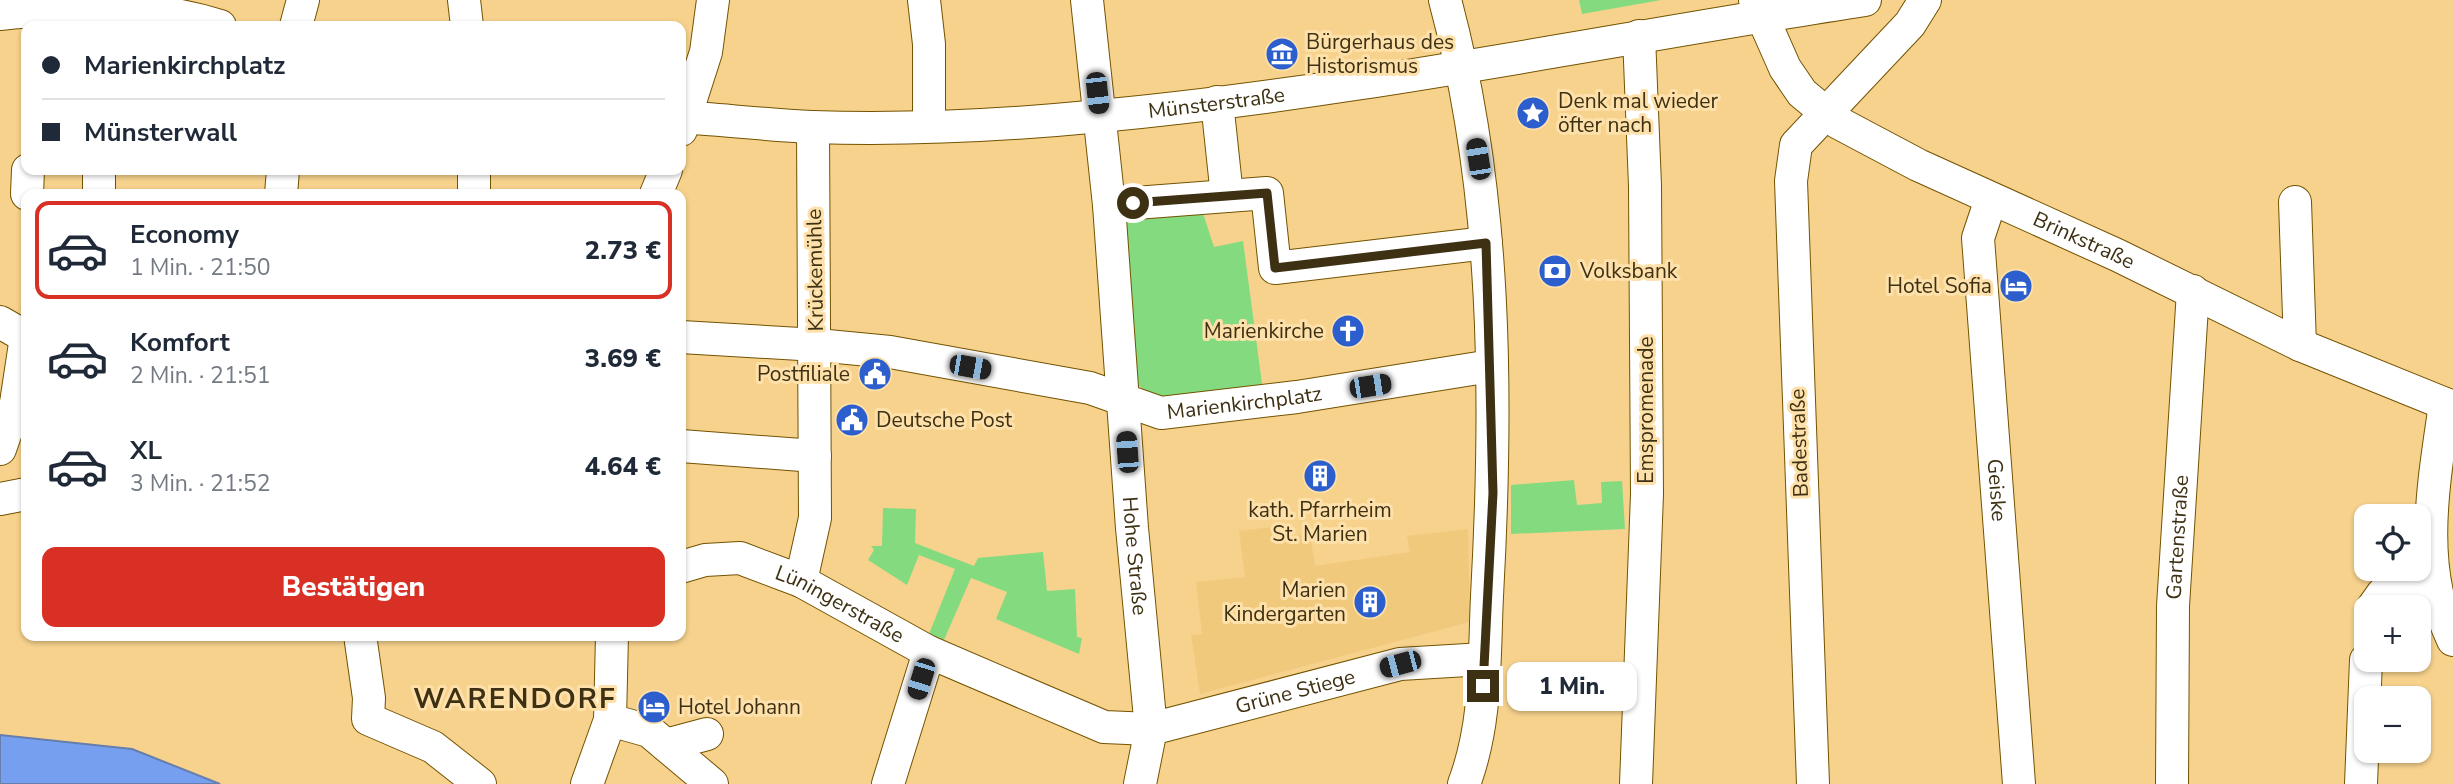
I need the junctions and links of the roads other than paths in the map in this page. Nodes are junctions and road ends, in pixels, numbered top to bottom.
1 (303, 0) edge
2 (464, 0) edge
3 (713, 0) edge
4 (924, 0) edge
5 (1087, 0) edge
6 (1445, 0) edge
7 (1866, 0) edge
8 (1924, 0) edge
9 (1757, 8) edge
10 (0, 14) edge
11 (204, 21) edge
12 (297, 21) edge
13 (466, 21) edge
14 (1639, 36) junction
15 (1463, 69) junction
16 (1217, 102) junction
17 (686, 110) edge
18 (930, 114) junction
19 (1824, 114) junction
20 (1099, 117) junction
21 (686, 121) edge
22 (813, 127) junction
23 (1227, 196) junction
24 (1991, 199) junction
25 (2295, 202) dead end
26 (1109, 205) junction
27 (1486, 243) junction
28 (2193, 291) junction
29 (0, 322) edge
30 (21, 334) edge
31 (686, 337) edge
32 (817, 345) junction
33 (2301, 345) junction
34 (1491, 366) junction
35 (21, 370) edge
36 (1123, 401) junction
37 (2449, 405) edge
38 (686, 446) edge
39 (0, 449) edge
40 (816, 456) junction
41 (21, 495) edge
42 (0, 499) edge
43 (686, 566) edge
44 (2432, 575) junction
45 (800, 581) junction
46 (2382, 595) edge
47 (2453, 640) edge
48 (361, 641) edge
49 (612, 641) edge
50 (929, 652) junction
51 (1484, 659) junction
52 (2366, 672) edge
53 (610, 720) junction
54 (1151, 729) junction
55 (708, 734) dead end
56 (666, 745) junction
57 (480, 784) edge
58 (587, 784) edge
59 (712, 784) edge
60 (888, 784) edge
61 (1140, 784) edge
62 (1464, 784) edge
63 (1636, 784) edge
64 (1813, 784) edge
65 (2019, 784) edge
66 (2172, 784) edge
67 (2361, 784) edge

1 - 12 street
2 - 13 street
3 - 17 street
4 - 18 street
5 - 20 street, Hohe Straße
6 - 15 street
7 - 9 street, Münsterstraße
8 - 19 street, Badestraße
9 - 14 street, Münsterstraße
9 - 19 street, Brinkstraße
10 - 11 street
14 - 15 street, Münsterstraße
14 - 63 street, Emspromenade
15 - 16 street, Münsterstraße
15 - 27 street
16 - 20 street, Münsterstraße
16 - 23 street
18 - 20 street, Münsterstraße
18 - 22 street, Münsterstraße
19 - 24 street, Brinkstraße
19 - 64 street, Badestraße
20 - 26 street, Hohe Straße
21 - 22 street, Münsterstraße
22 - 32 street, Krückemühle
23 - 26 street
23 - 27 street
24 - 28 street, Brinkstraße
24 - 65 street, Geiske
25 - 33 street
26 - 36 street, Hohe Straße
27 - 34 street
28 - 33 street, Brinkstraße
28 - 66 street, Gartenstraße
29 - 30 street
31 - 32 street, Marienkirchplatz
32 - 36 street, Marienkirchplatz
32 - 40 street, Krückemühle
33 - 37 street, Brinkstraße
34 - 36 street, Marienkirchplatz
34 - 51 street
35 - 39 street
36 - 54 street, Hohe Straße
37 - 44 street
38 - 40 street
40 - 45 street, Krückemühle
41 - 42 street
43 - 45 street, Lüningerstraße
44 - 46 street
44 - 47 street
45 - 50 street, Lüningerstraße
48 - 57 street
49 - 53 street
50 - 54 street, Lüningerstraße
50 - 60 street
51 - 54 street, Grüne Stiege
51 - 62 street
52 - 67 street
53 - 56 street
53 - 58 street
54 - 61 street, Hohe Straße
55 - 56 street
56 - 59 street

